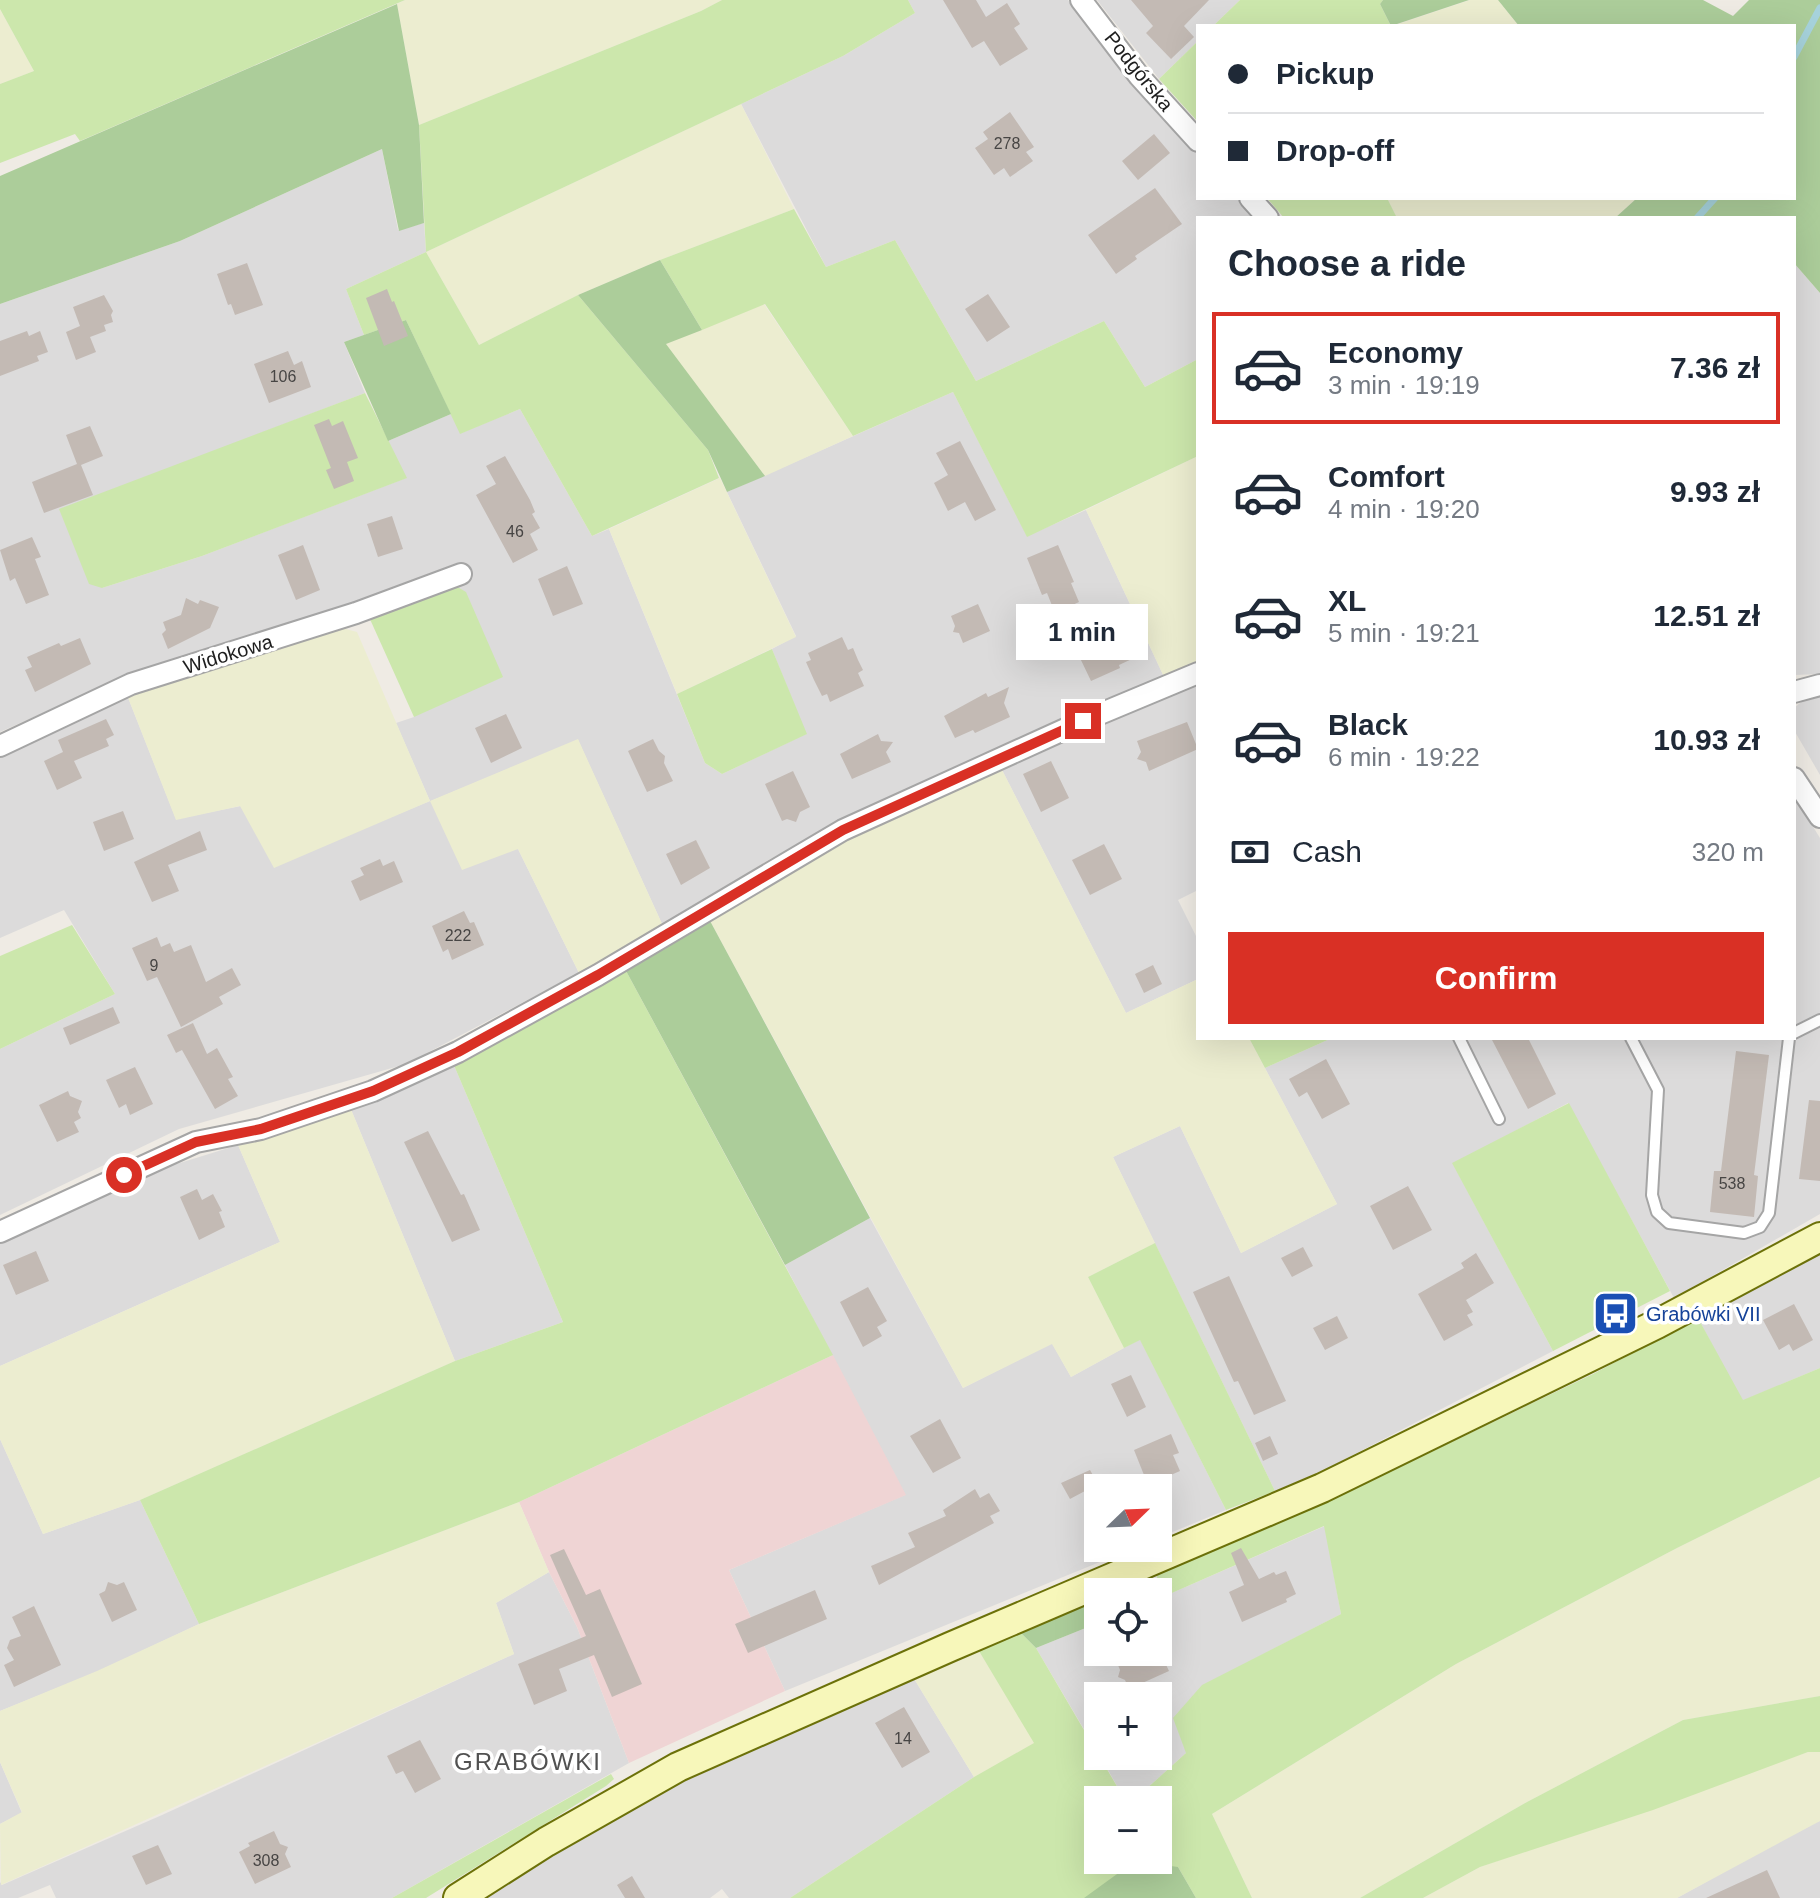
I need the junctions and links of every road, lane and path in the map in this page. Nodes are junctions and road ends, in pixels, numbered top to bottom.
1 (1081, 0) edge
2 (1196, 139) edge
3 (1252, 200) edge
4 (1266, 216) edge
5 (461, 574) dead end
6 (1196, 674) edge
7 (1820, 685) edge
8 (1796, 691) edge
9 (0, 746) edge
10 (1796, 781) edge
11 (1820, 817) edge
12 (1820, 1020) edge
13 (1796, 1032) edge
14 (1460, 1040) edge
15 (1632, 1040) edge
16 (1789, 1040) edge
17 (1499, 1119) dead end
18 (0, 1232) edge
19 (1820, 1237) edge
20 (458, 1898) edge

1 - 2 street, Podgórska
3 - 4 street
5 - 9 street, Widokowa
6 - 18 street
7 - 8 street
10 - 11 street
12 - 13 lane
14 - 17 lane
15 - 16 lane
19 - 20 street

